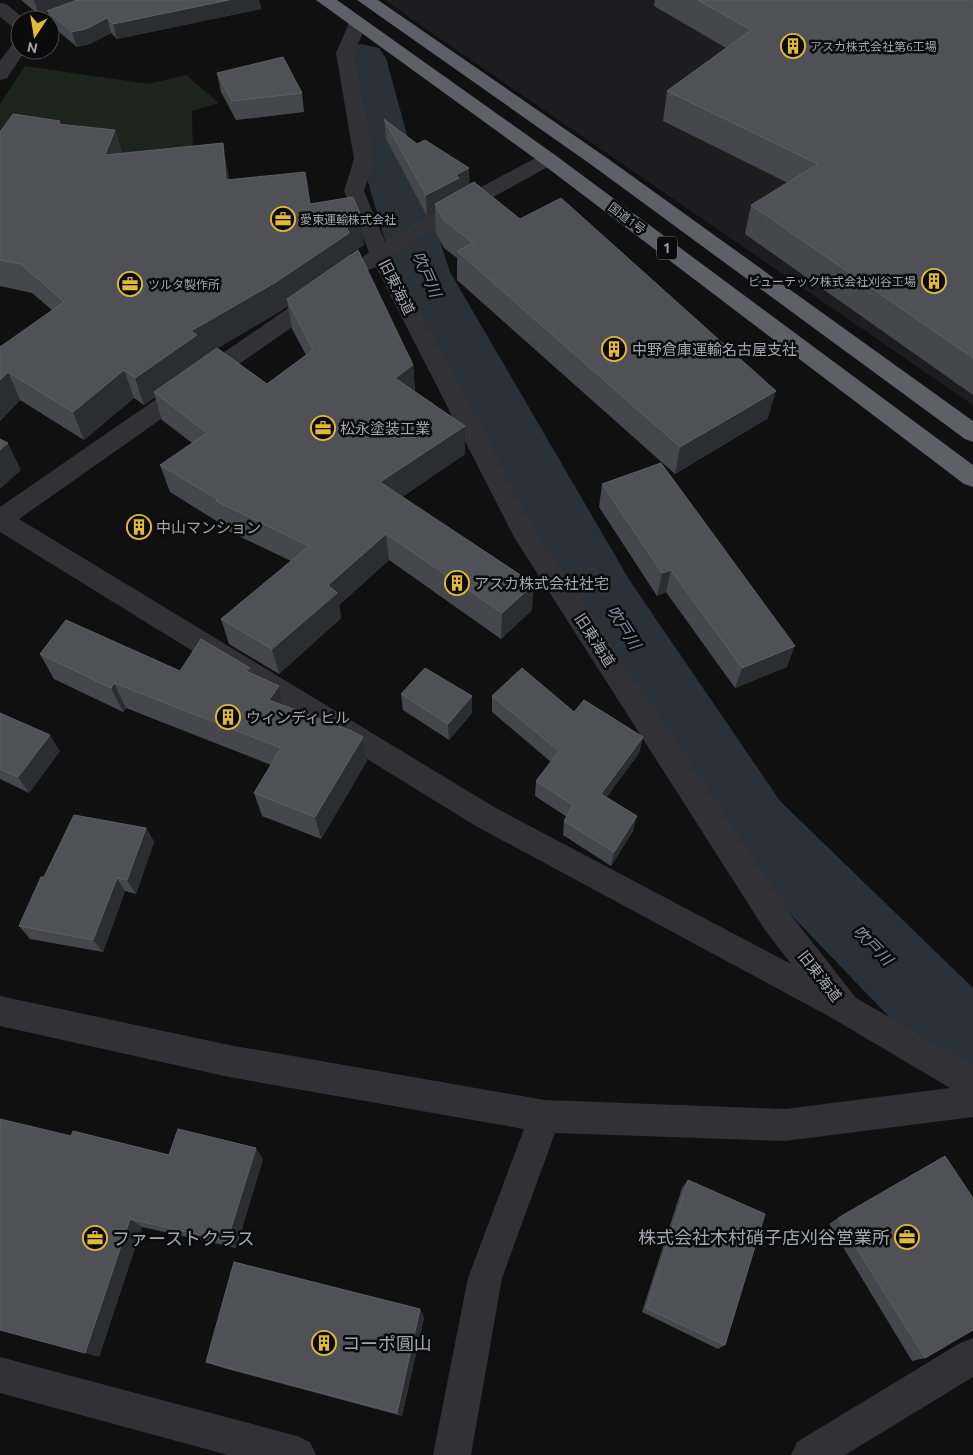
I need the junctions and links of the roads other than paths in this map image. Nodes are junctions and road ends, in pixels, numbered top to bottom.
1 (99, 0) edge
2 (324, 0) edge
3 (366, 0) edge
4 (0, 8) edge
5 (60, 15) edge
6 (10, 16) edge
7 (358, 23) junction
8 (10, 60) edge
9 (0, 74) edge
10 (548, 159) junction
11 (389, 248) junction
12 (973, 433) edge
13 (973, 478) edge
14 (0, 520) edge
15 (845, 1009) junction
16 (0, 1011) edge
17 (973, 1083) edge
18 (973, 1101) edge
19 (545, 1116) junction
20 (973, 1356) edge
21 (0, 1375) edge
22 (297, 1455) edge
23 (452, 1455) edge
24 (810, 1455) edge

1 - 5 street
2 - 7 highway, 国道1号 / 1
3 - 12 highway, 国道1号 / 1
4 - 6 street
7 - 10 highway, 国道1号 / 1
7 - 11 street, 旧東海道
8 - 9 street
10 - 11 street
10 - 13 highway, 国道1号 / 1
11 - 14 street
11 - 15 street, 旧東海道
14 - 15 street
15 - 17 street, 旧東海道
16 - 19 street
18 - 19 street
19 - 23 street
20 - 24 street
21 - 22 street

